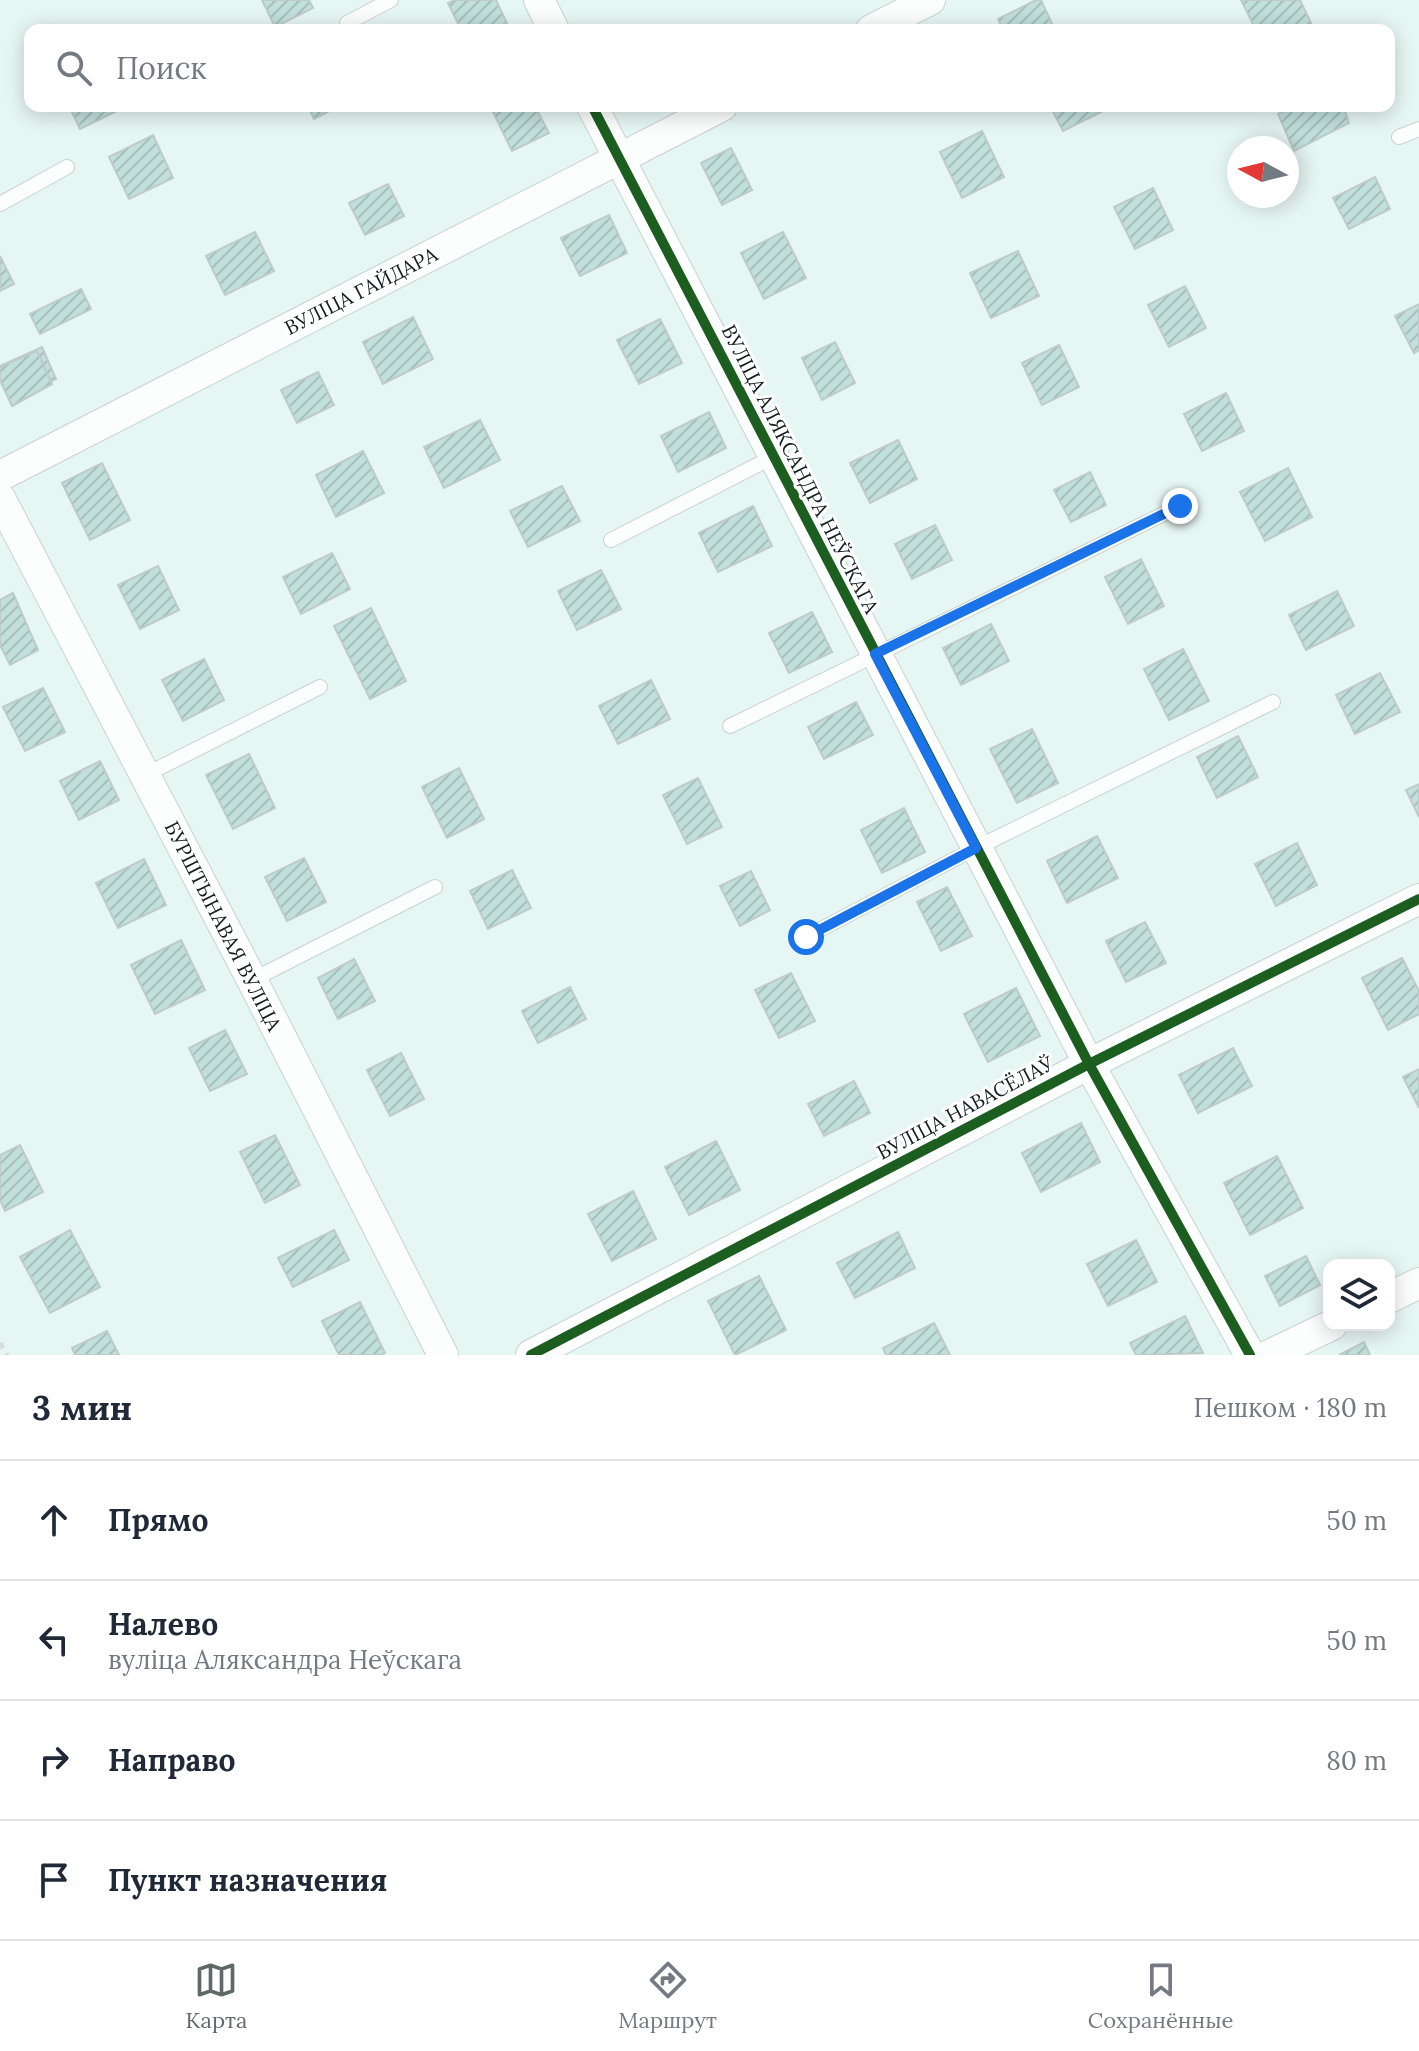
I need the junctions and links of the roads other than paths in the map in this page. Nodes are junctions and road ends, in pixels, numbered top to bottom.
1 (391, 0) edge
2 (539, 0) edge
3 (930, 0) edge
4 (347, 23) dead end
5 (551, 24) edge
6 (883, 24) edge
7 (595, 112) edge
8 (710, 112) edge
9 (1419, 129) edge
10 (1399, 137) dead end
11 (618, 159) junction
12 (67, 167) dead end
13 (0, 204) edge
14 (773, 457) junction
15 (0, 476) edge
16 (0, 498) edge
17 (1180, 506) dead end
18 (611, 540) dead end
19 (875, 654) junction
20 (320, 687) dead end
21 (1273, 702) dead end
22 (730, 726) dead end
23 (145, 775) junction
24 (976, 848) junction
25 (435, 887) dead end
26 (1419, 899) edge
27 (806, 937) dead end
28 (252, 980) junction
29 (1089, 1064) junction
30 (1419, 1283) edge
31 (1395, 1295) edge
32 (1323, 1329) edge
33 (443, 1355) edge
34 (531, 1355) edge
35 (1250, 1355) edge
36 (1269, 1355) edge

1 - 4 lane
2 - 5 street
3 - 6 street
7 - 11 street, ВУЛІЦА АЛЯКСАНДРА НЕЎСКАГА
8 - 11 street, ВУЛІЦА ГАЙДАРА
9 - 10 lane
11 - 14 street, ВУЛІЦА АЛЯКСАНДРА НЕЎСКАГА
11 - 15 street, ВУЛІЦА ГАЙДАРА
12 - 13 lane
14 - 18 lane
14 - 19 street, ВУЛІЦА АЛЯКСАНДРА НЕЎСКАГА
16 - 23 street, БУРШТЫНАВАЯ ВУЛІЦА
17 - 19 lane
19 - 22 lane
19 - 24 street, ВУЛІЦА АЛЯКСАНДРА НЕЎСКАГА
20 - 23 lane
21 - 24 lane
23 - 28 street, БУРШТЫНАВАЯ ВУЛІЦА
24 - 27 lane
24 - 29 street, ВУЛІЦА АЛЯКСАНДРА НЕЎСКАГА
25 - 28 lane
26 - 29 street, ВУЛІЦА НАВАСЁЛАЎ
28 - 33 street, БУРШТЫНАВАЯ ВУЛІЦА
29 - 34 street, ВУЛІЦА НАВАСЁЛАЎ
29 - 35 street, ВУЛІЦА АЛЯКСАНДРА НЕЎСКАГА
30 - 31 street
32 - 36 street

